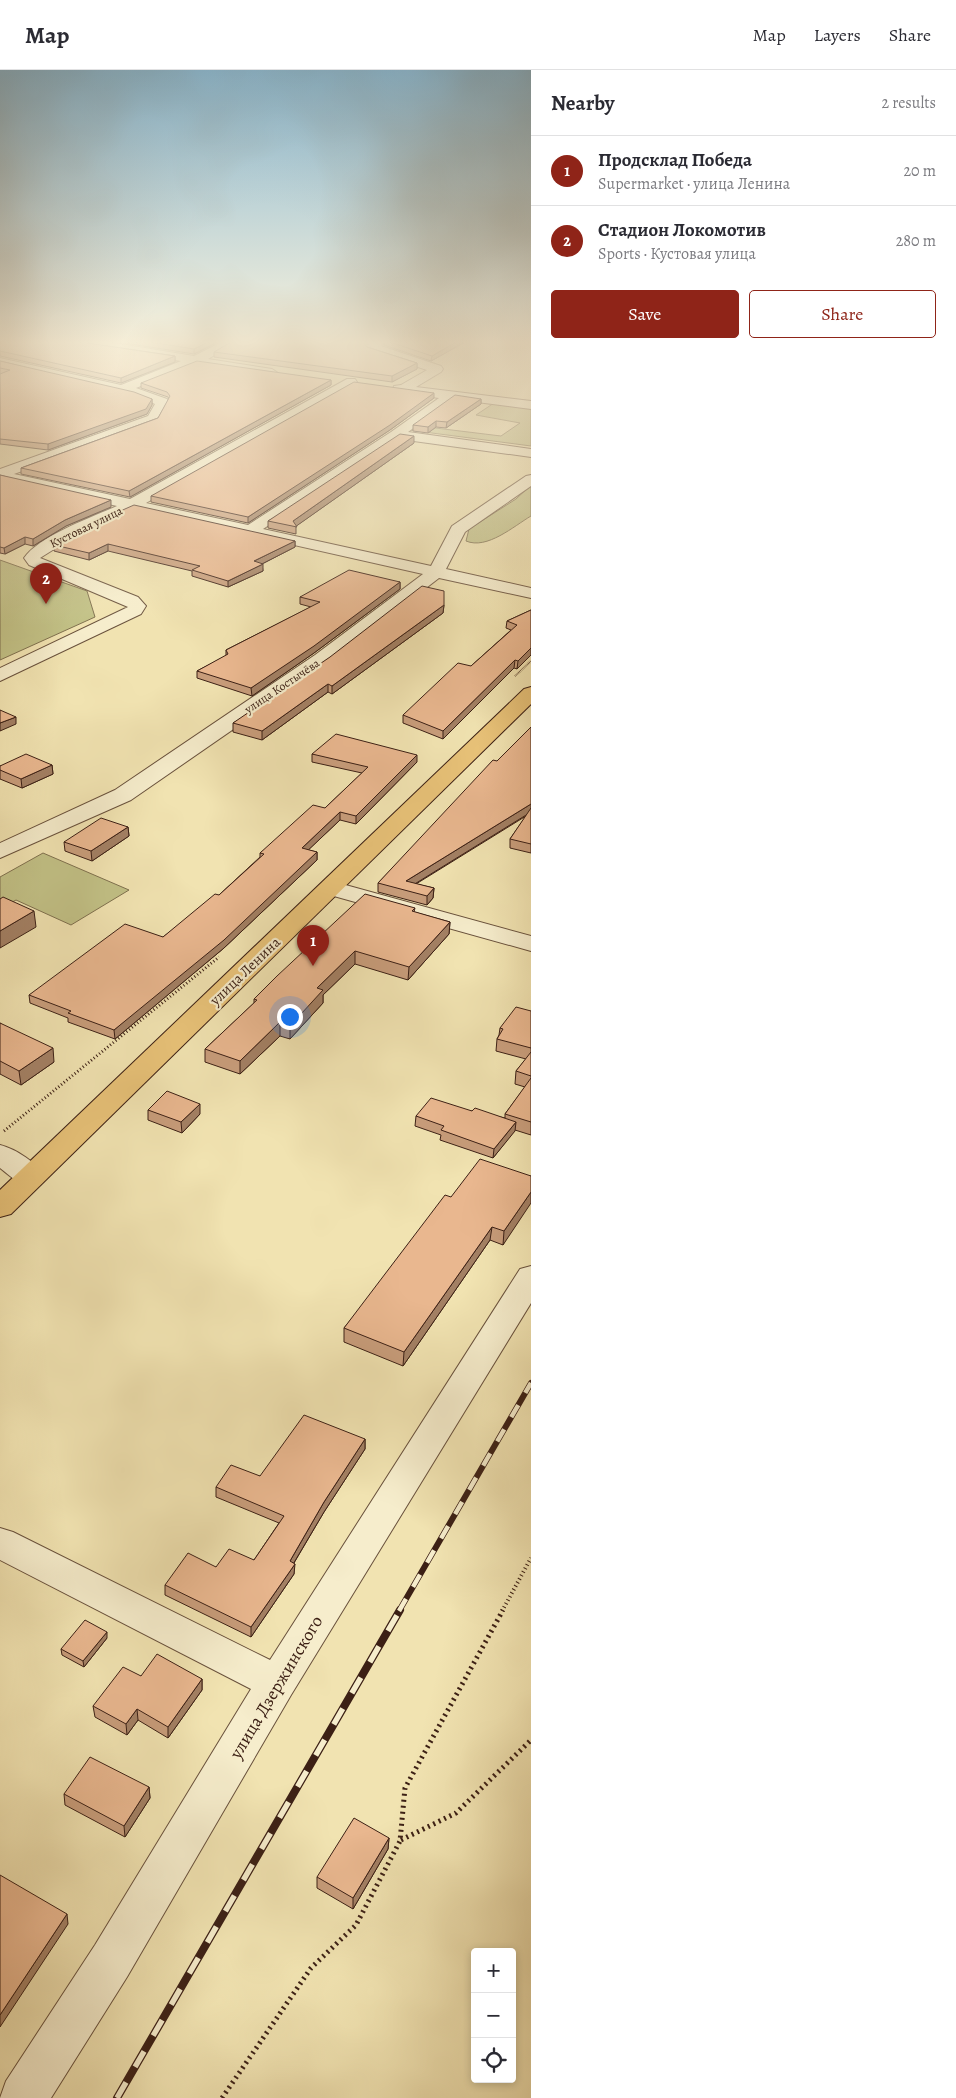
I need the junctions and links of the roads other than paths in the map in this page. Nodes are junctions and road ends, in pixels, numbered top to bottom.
1 (104, 437) edge
2 (258, 437) edge
3 (393, 437) edge
4 (408, 437) edge
5 (531, 453) edge
6 (0, 474) edge
7 (531, 479) edge
8 (134, 504) junction
9 (251, 530) junction
10 (437, 571) junction
11 (531, 594) edge
12 (0, 675) edge
13 (531, 693) edge
14 (0, 851) edge
15 (331, 888) junction
16 (531, 944) edge
17 (0, 1154) edge
18 (31, 1177) junction
19 (0, 1207) edge
20 (531, 1277) edge
21 (0, 1543) edge
22 (277, 1683) junction
23 (23, 2098) edge

1 - 6 street
2 - 8 street, Кустовая улица
3 - 9 street
4 - 5 street
6 - 8 street
7 - 10 street, улица Костычёва
8 - 9 street
8 - 12 street, Кустовая улица
9 - 10 street
10 - 11 street
10 - 14 street, улица Костычёва
13 - 15 main road, улица Ленина
15 - 16 street
15 - 18 main road, улица Ленина
17 - 18 street
18 - 19 main road, улица Ленина
20 - 22 street, улица Дзержинского
21 - 22 street
22 - 23 street, улица Дзержинского

